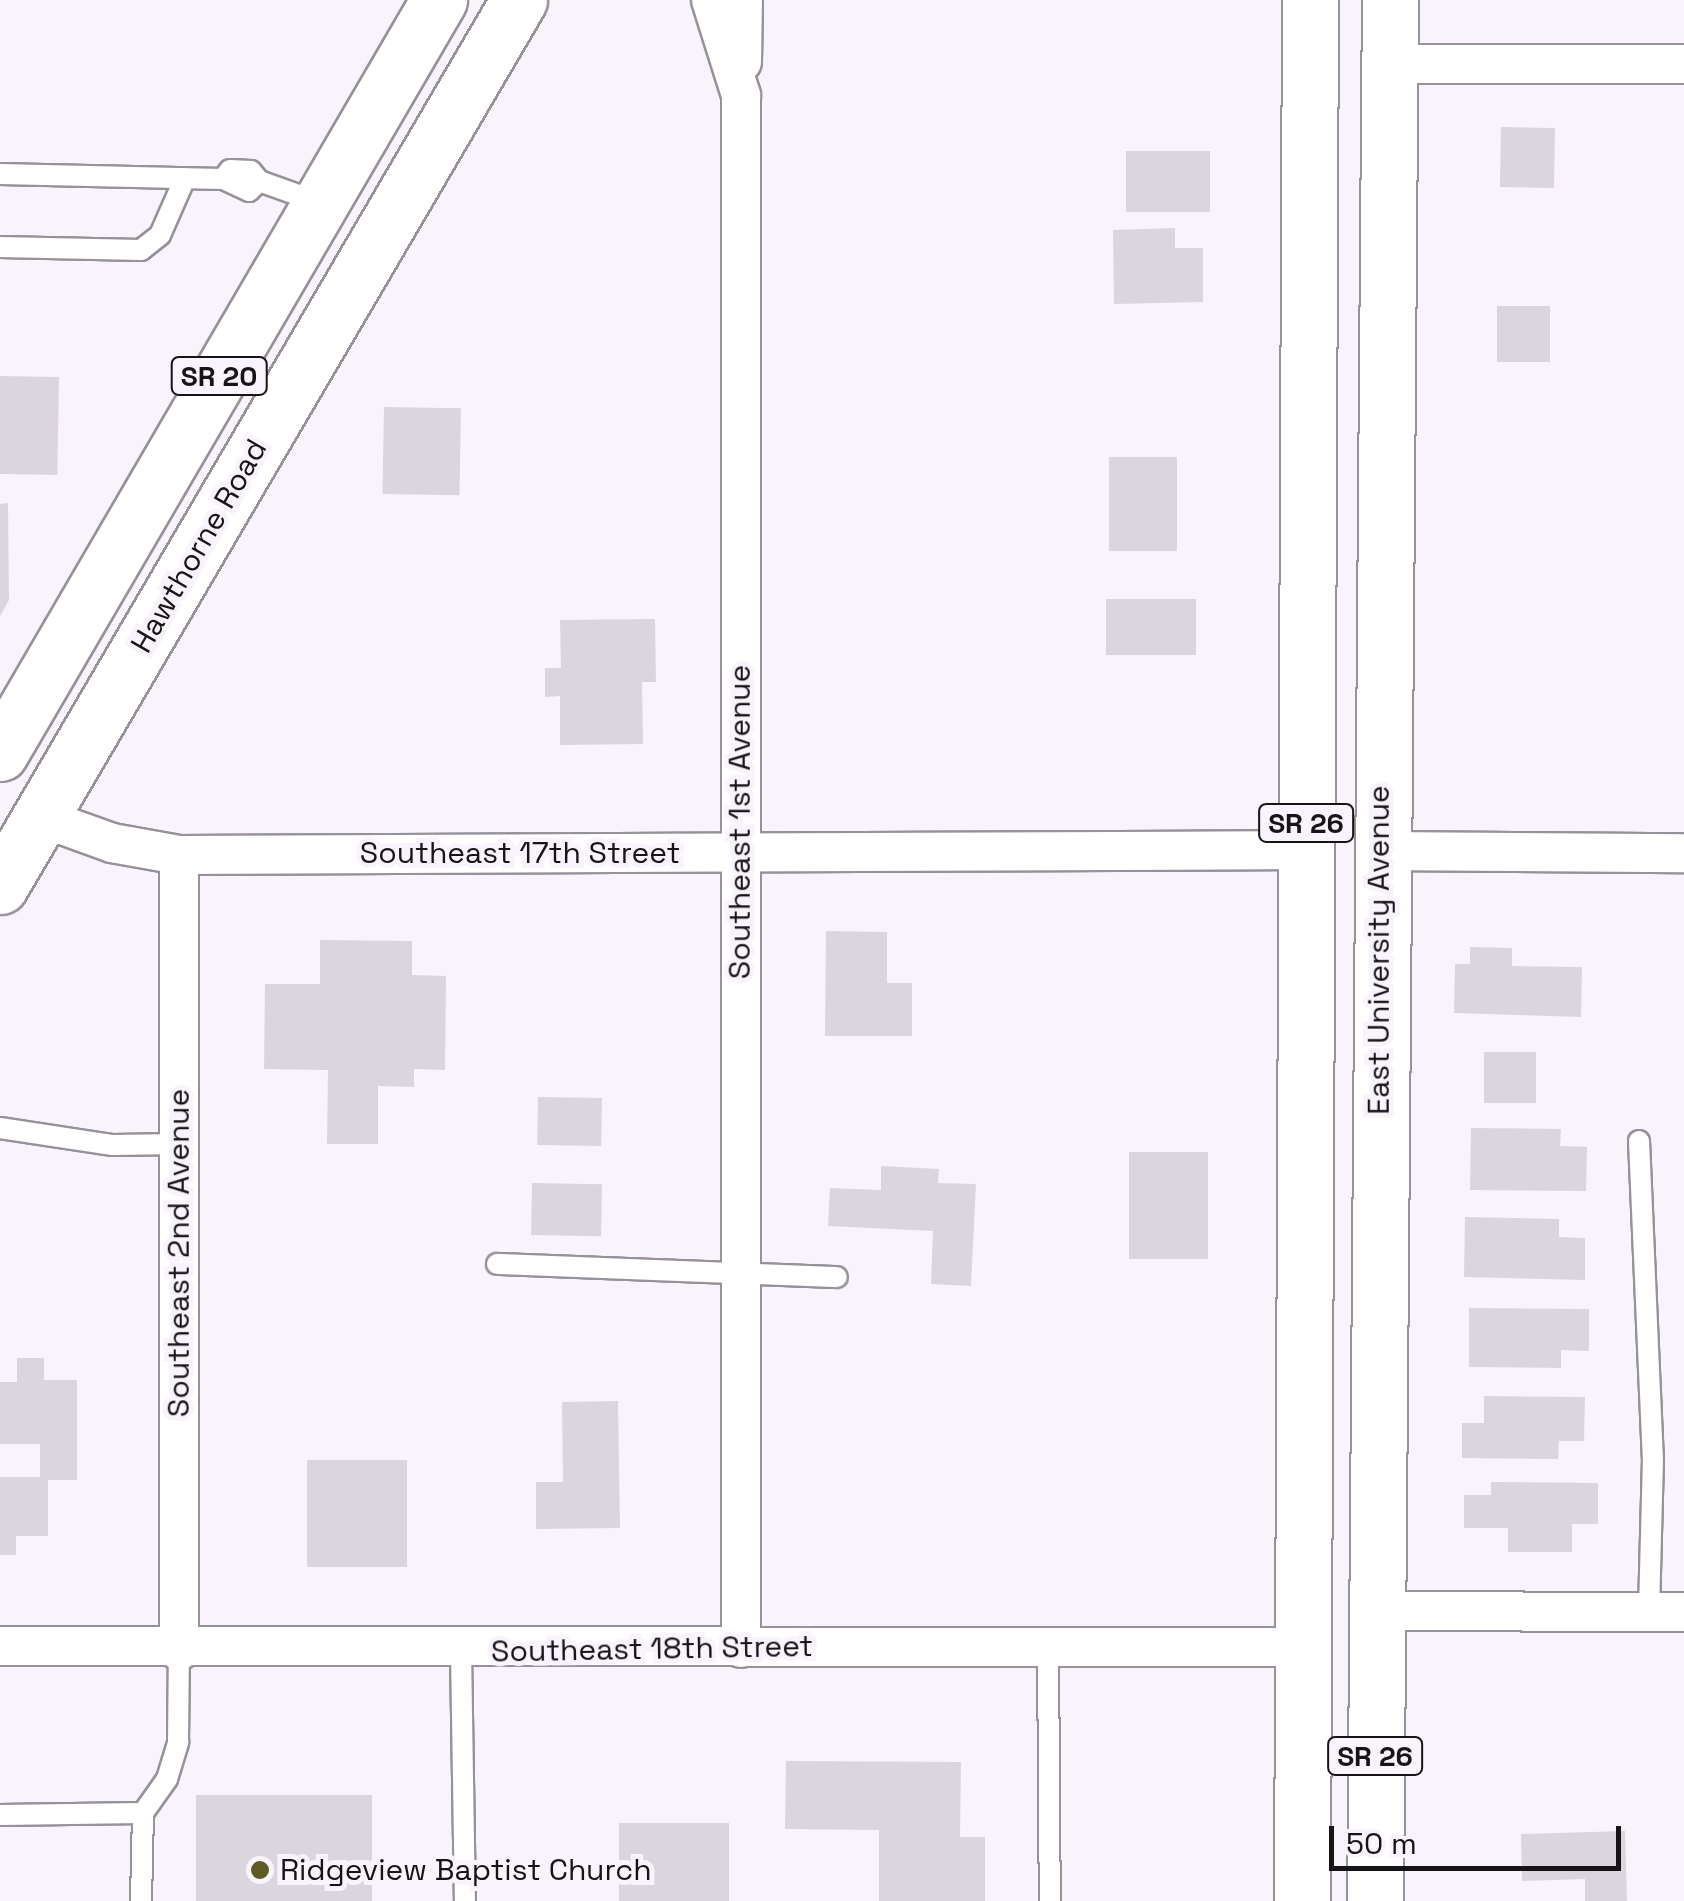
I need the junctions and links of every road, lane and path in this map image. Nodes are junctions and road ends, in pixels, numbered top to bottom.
1 (439, 0) edge
2 (519, 0) edge
3 (711, 0) edge
4 (743, 0) edge
5 (1310, 0) edge
6 (1390, 0) edge
7 (1390, 64) junction
8 (1684, 64) edge
9 (1309, 65) junction
10 (741, 95) junction
11 (0, 174) edge
12 (185, 178) junction
13 (320, 203) junction
14 (0, 247) edge
15 (0, 752) edge
16 (40, 817) junction
17 (1306, 850) junction
18 (1379, 851) junction
19 (740, 852) junction
20 (1684, 854) edge
21 (179, 855) junction
22 (0, 886) edge
23 (0, 1128) edge
24 (1639, 1141) dead end
25 (180, 1144) junction
26 (497, 1264) dead end
27 (740, 1277) junction
28 (838, 1278) dead end
29 (1376, 1610) junction
30 (1667, 1612) edge
31 (0, 1646) edge
32 (1048, 1646) junction
33 (1304, 1647) junction
34 (741, 1648) junction
35 (179, 1650) junction
36 (460, 1651) junction
37 (143, 1813) junction
38 (0, 1815) edge
39 (141, 1901) edge
40 (466, 1901) edge
41 (1050, 1901) edge
42 (1302, 1901) edge
43 (1375, 1901) edge

1 - 13 main road, SR 20
2 - 16 main road, Hawthorne Road / SR 20
3 - 10 street, Southeast 1st Avenue
4 - 10 street
5 - 9 main road, SR 26
6 - 7 main road, East University Avenue / SR 26
7 - 8 street
7 - 9 main road
7 - 18 main road, East University Avenue / SR 26
9 - 17 main road, SR 26
10 - 19 street, Southeast 1st Avenue
11 - 12 lane
12 - 13 lane
12 - 14 lane
13 - 15 main road, SR 20
16 - 21 street, Southeast 17th Street
16 - 22 main road, Hawthorne Road / SR 20
17 - 18 main road
17 - 19 street, Southeast 17th Street
17 - 33 main road, SR 26
18 - 20 street
18 - 29 main road, East University Avenue / SR 26
19 - 21 street, Southeast 17th Street
19 - 27 street, Southeast 1st Avenue
21 - 25 street, Southeast 2nd Avenue
23 - 25 lane
24 - 30 lane
25 - 35 street, Southeast 2nd Avenue
26 - 27 lane
27 - 28 lane
27 - 34 street, Southeast 1st Avenue
29 - 30 street
29 - 33 main road
29 - 43 main road, East University Avenue / SR 26
31 - 35 street, Southeast 18th Street
32 - 33 street, Southeast 18th Street
32 - 34 street, Southeast 18th Street
32 - 41 lane
33 - 42 main road, SR 26
34 - 36 street, Southeast 18th Street
35 - 36 street, Southeast 18th Street
35 - 37 lane
36 - 40 lane
37 - 38 lane
37 - 39 lane

